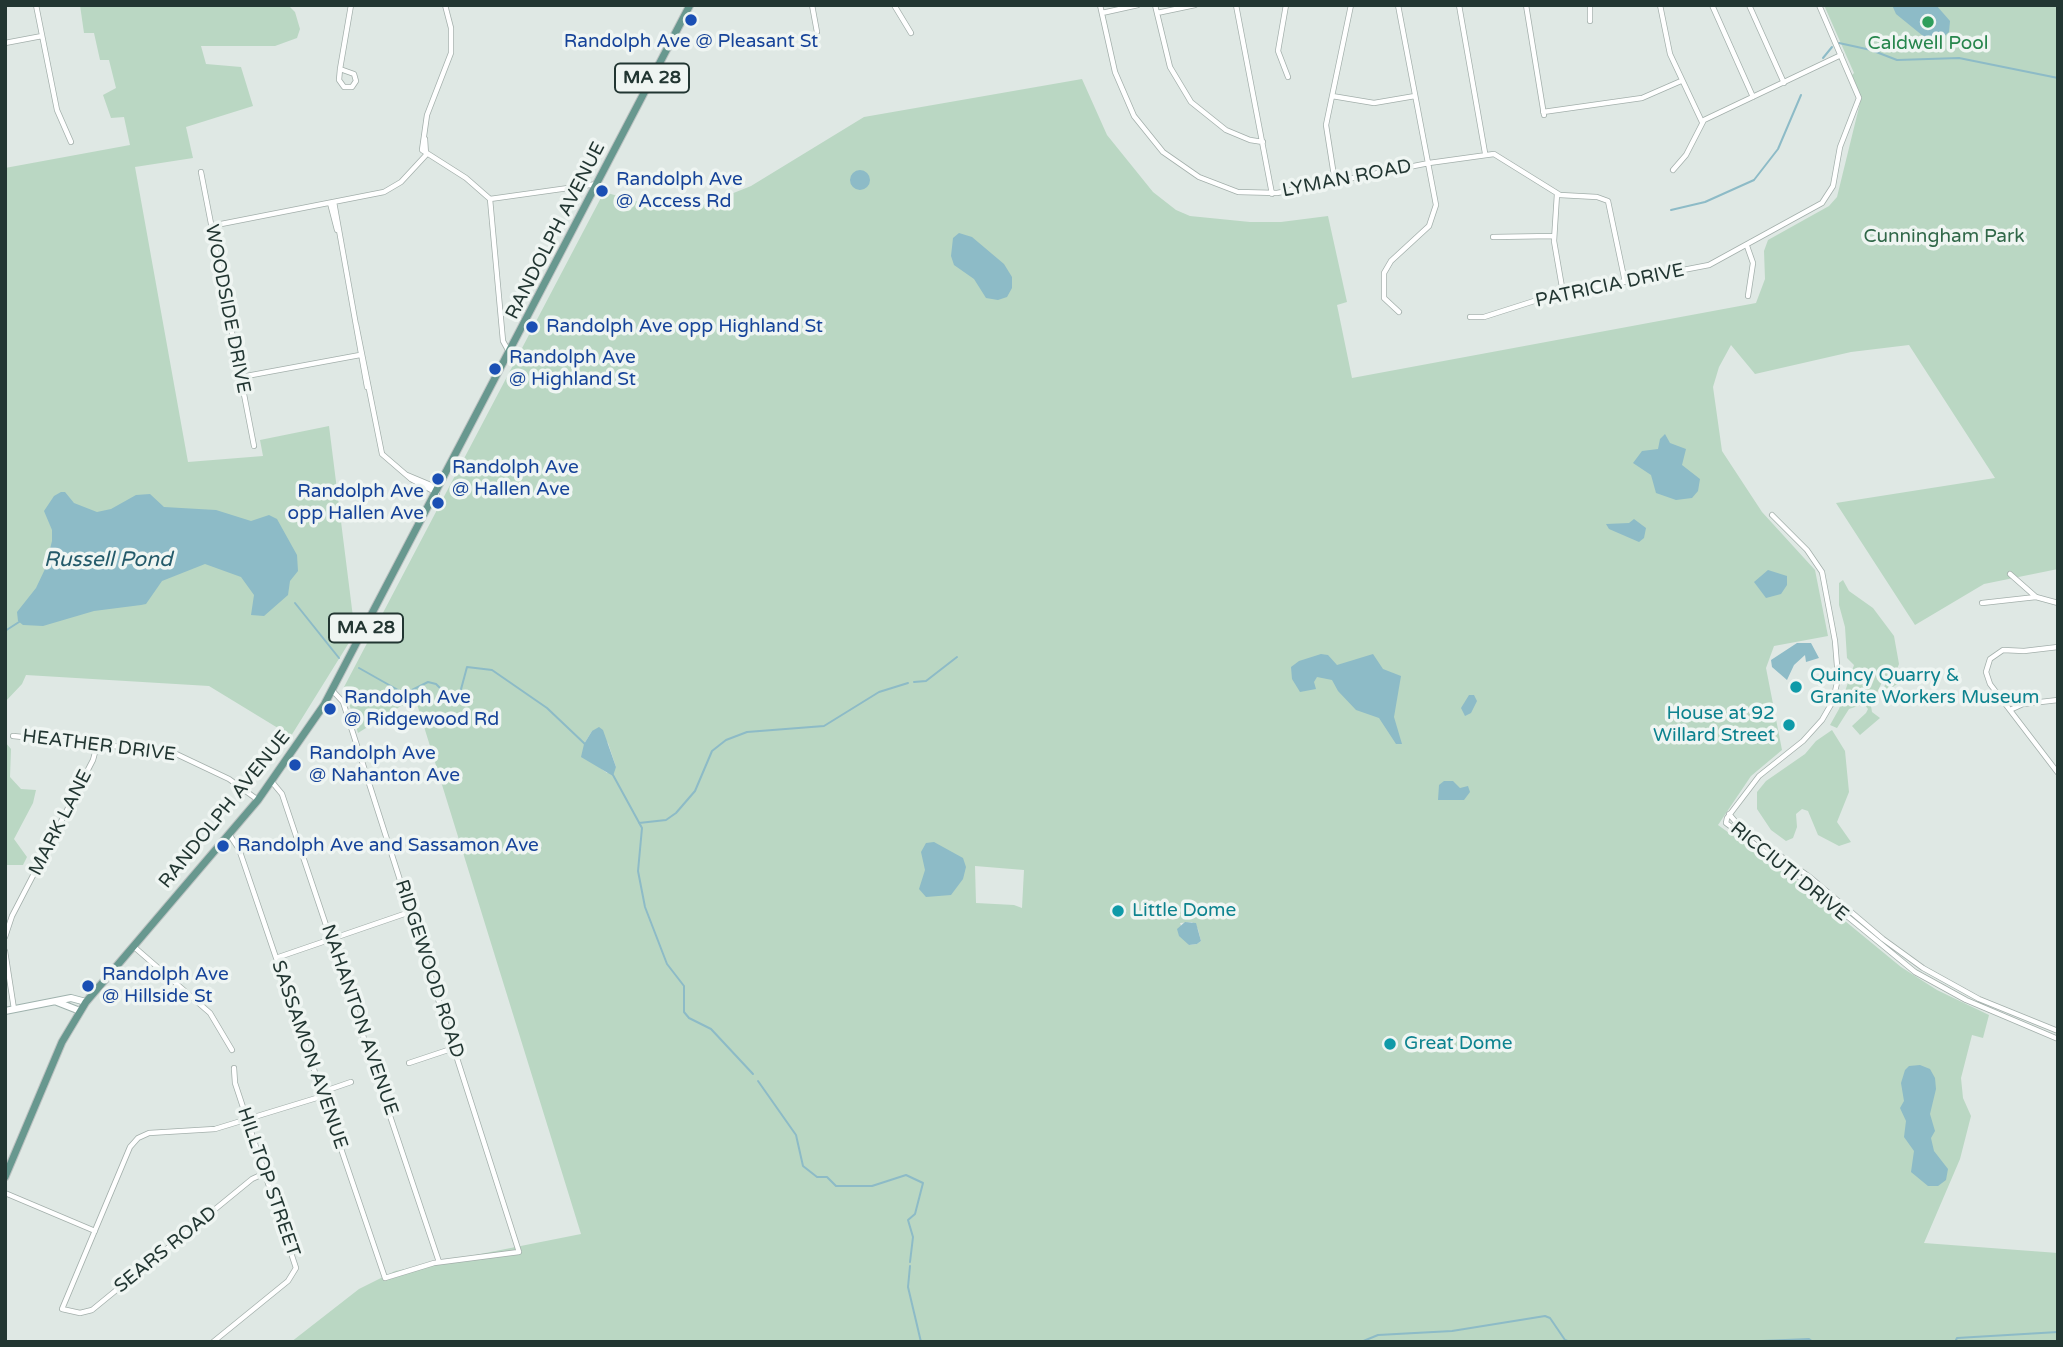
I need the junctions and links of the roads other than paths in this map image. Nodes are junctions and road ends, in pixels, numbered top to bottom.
1 (36, 5) edge
2 (351, 5) edge
3 (445, 5) edge
4 (690, 5) edge
5 (812, 5) edge
6 (894, 5) edge
7 (1100, 5) edge
8 (1138, 5) edge
9 (1155, 5) edge
10 (1195, 5) edge
11 (1236, 5) edge
12 (1286, 5) edge
13 (1352, 5) edge
14 (1398, 5) edge
15 (1459, 5) edge
16 (1526, 5) edge
17 (1590, 5) edge
18 (1660, 5) edge
19 (1712, 5) edge
20 (1749, 5) edge
21 (1819, 5) edge
22 (1172, 8) edge
23 (1102, 13) junction
24 (1157, 13) junction
25 (1590, 21) dead end
26 (817, 32) dead end
27 (911, 33) dead end
28 (42, 36) junction
29 (5, 43) edge
30 (1841, 55) junction
31 (340, 69) junction
32 (1288, 77) dead end
33 (1681, 81) junction
34 (1784, 83) junction
35 (1332, 96) junction
36 (1415, 96) junction
37 (1753, 97) junction
38 (1702, 121) junction
39 (71, 142) dead end
40 (1263, 142) junction
41 (1485, 153) junction
42 (426, 155) junction
43 (1429, 163) junction
44 (1673, 170) dead end
45 (201, 172) dead end
46 (1335, 181) junction
47 (597, 184) junction
48 (1272, 194) junction
49 (1556, 194) junction
50 (490, 199) junction
51 (332, 203) junction
52 (211, 226) junction
53 (1553, 236) junction
54 (1493, 237) dead end
55 (1747, 246) junction
56 (1625, 282) junction
57 (1563, 293) junction
58 (1748, 296) dead end
59 (1399, 312) dead end
60 (1470, 317) dead end
61 (510, 353) junction
62 (361, 355) junction
63 (241, 377) junction
64 (254, 446) dead end
65 (438, 490) junction
66 (1772, 515) dead end
67 (2010, 573) dead end
68 (2036, 597) junction
69 (2058, 601) edge
70 (1982, 603) dead end
71 (2058, 647) edge
72 (332, 690) junction
73 (2058, 700) edge
74 (2012, 709) junction
75 (13, 736) dead end
76 (97, 745) junction
77 (2058, 773) edge
78 (272, 782) junction
79 (258, 800) junction
80 (1729, 814) junction
81 (229, 834) junction
82 (410, 912) junction
83 (5, 937) edge
84 (331, 938) junction
85 (133, 945) junction
86 (5, 951) edge
87 (276, 958) junction
88 (52, 1001) junction
89 (86, 1002) junction
90 (14, 1010) junction
91 (80, 1010) junction
92 (5, 1012) edge
93 (2058, 1031) edge
94 (2058, 1039) edge
95 (454, 1048) junction
96 (232, 1051) dead end
97 (409, 1063) dead end
98 (234, 1068) dead end
99 (351, 1082) dead end
100 (322, 1094) junction
101 (247, 1119) junction
102 (265, 1173) junction
103 (5, 1177) edge
104 (5, 1193) edge
105 (95, 1231) junction
106 (439, 1262) junction
107 (213, 1342) edge

1 - 28 street
2 - 31 street
3 - 42 street
4 - 47 main road, RANDOLPH AVENUE / MA 28
5 - 26 street
6 - 27 street
7 - 23 street, LYMAN ROAD
8 - 23 street
9 - 24 street
10 - 22 street
11 - 40 street
12 - 32 street
13 - 35 street
14 - 36 street
15 - 41 street
16 - 33 street
17 - 25 street
18 - 33 street
19 - 37 street
20 - 34 street
21 - 30 street, PATRICIA DRIVE
22 - 24 street
23 - 48 street, LYMAN ROAD
24 - 40 street
28 - 29 street
28 - 39 street
30 - 34 street
30 - 55 street, PATRICIA DRIVE
31 - 31 street
33 - 38 street
34 - 37 street
35 - 36 street
35 - 46 street
36 - 43 street
37 - 38 street
38 - 44 street
40 - 48 street
41 - 43 street, LYMAN ROAD
41 - 49 street
42 - 50 street
42 - 51 street
43 - 46 street, LYMAN ROAD
43 - 59 street
45 - 52 street, WOODSIDE DRIVE
46 - 48 street, LYMAN ROAD
47 - 50 street
47 - 61 main road, RANDOLPH AVENUE / MA 28
49 - 53 street
49 - 56 street
50 - 61 street
51 - 52 street
51 - 62 street
52 - 63 street, WOODSIDE DRIVE
53 - 54 street
53 - 57 street
55 - 56 street, PATRICIA DRIVE
55 - 58 street
56 - 57 street, PATRICIA DRIVE
57 - 60 street, PATRICIA DRIVE
61 - 65 main road, RANDOLPH AVENUE / MA 28
62 - 63 street
62 - 65 street
63 - 64 street, WOODSIDE DRIVE
65 - 72 main road, RANDOLPH AVENUE / MA 28
66 - 80 street
67 - 68 street
68 - 69 street
68 - 70 street
71 - 74 street
72 - 78 main road, RANDOLPH AVENUE / MA 28
72 - 82 street, RIDGEWOOD ROAD
73 - 74 street
74 - 77 street
75 - 76 street, HEATHER DRIVE
76 - 79 street, HEATHER DRIVE
76 - 83 street, MARK LANE
78 - 79 main road, RANDOLPH AVENUE / MA 28
78 - 84 street, NAHANTON AVENUE
79 - 81 main road, RANDOLPH AVENUE / MA 28
80 - 93 street, RICCIUTI DRIVE
80 - 94 street, RICCIUTI DRIVE
81 - 85 main road, RANDOLPH AVENUE / MA 28
81 - 87 street, SASSAMON AVENUE
82 - 84 street
82 - 95 street, RIDGEWOOD ROAD
84 - 87 street
84 - 106 street, NAHANTON AVENUE
85 - 89 main road, RANDOLPH AVENUE / MA 28
85 - 96 street
86 - 90 street
87 - 100 street, SASSAMON AVENUE
88 - 89 street
88 - 90 street
88 - 91 street
89 - 91 main road, RANDOLPH AVENUE / MA 28
90 - 92 street
91 - 103 main road, RANDOLPH AVENUE / MA 28
95 - 97 street
95 - 106 street, RIDGEWOOD ROAD
98 - 101 street, HILLTOP STREET
99 - 100 street
100 - 101 street
100 - 106 street, SASSAMON AVENUE
101 - 102 street, HILLTOP STREET
101 - 105 street
102 - 105 street, SEARS ROAD
102 - 107 street, HILLTOP STREET
104 - 105 street

